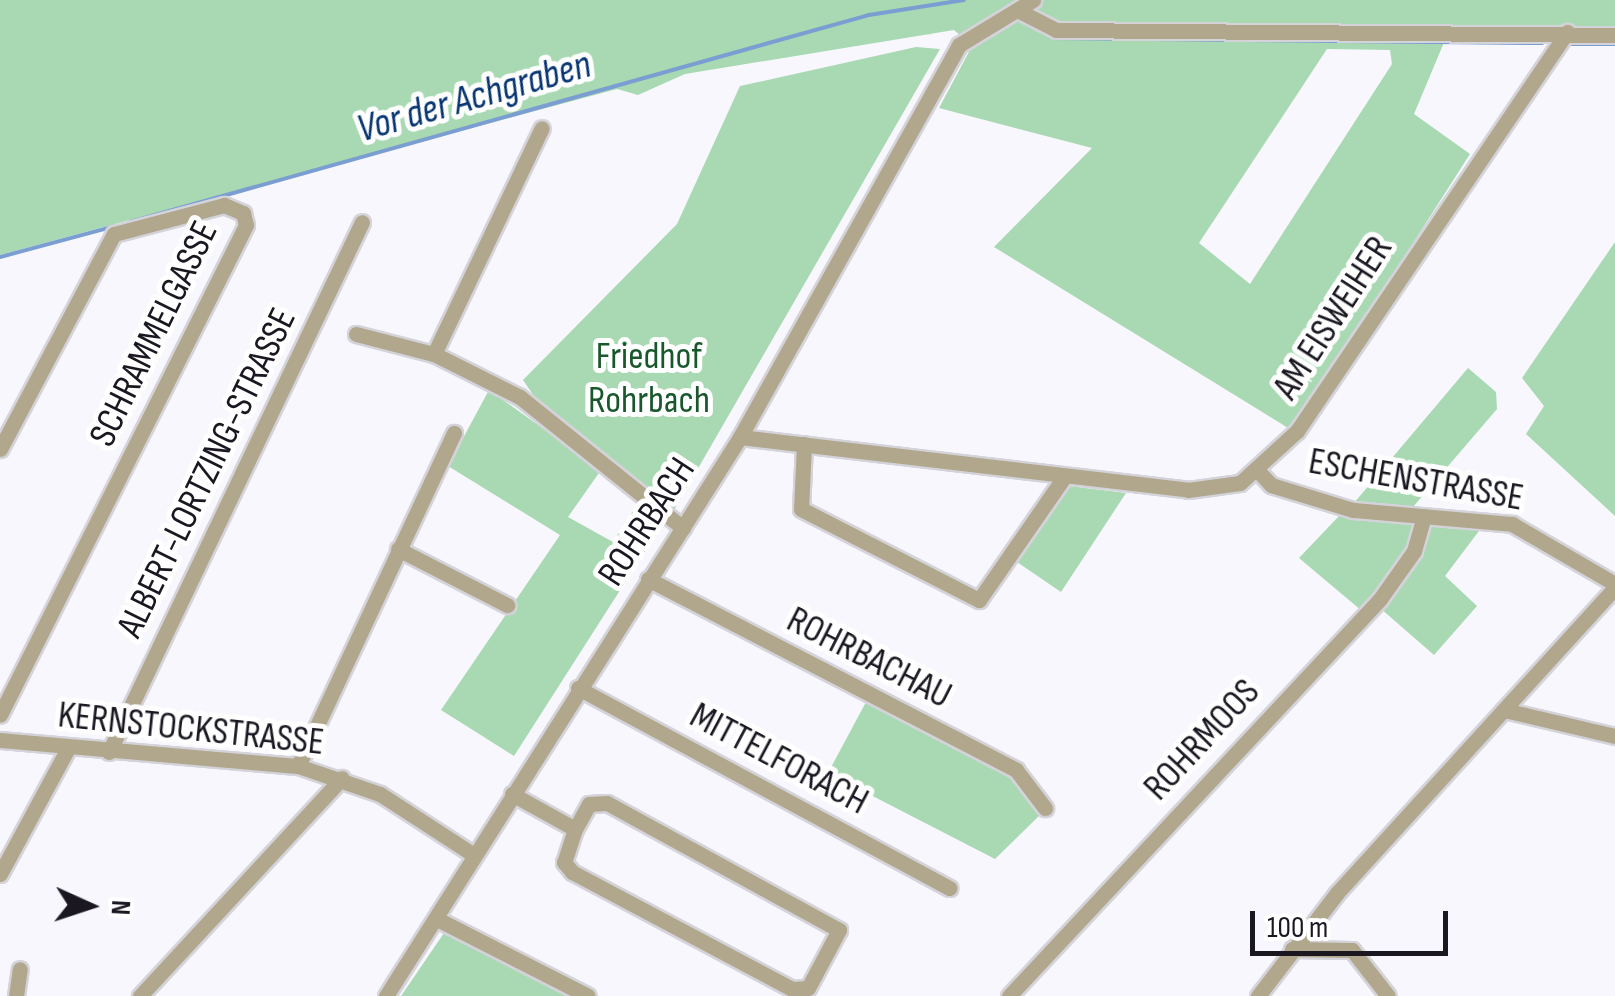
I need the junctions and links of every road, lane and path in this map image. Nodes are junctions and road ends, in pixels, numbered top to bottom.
1 (1027, 6) edge
2 (1567, 32) junction
3 (1615, 34) edge
4 (542, 128) dead end
5 (362, 222) dead end
6 (356, 334) dead end
7 (434, 354) junction
8 (454, 433) dead end
9 (740, 436) junction
10 (804, 444) junction
11 (0, 449) edge
12 (1258, 472) junction
13 (1065, 476) junction
14 (1424, 516) junction
15 (683, 528) junction
16 (398, 550) junction
17 (648, 580) junction
18 (1615, 585) edge
19 (507, 605) dead end
20 (578, 688) junction
21 (1504, 710) junction
22 (0, 715) edge
23 (1615, 736) edge
24 (0, 740) edge
25 (68, 748) junction
26 (109, 752) junction
27 (298, 766) junction
28 (342, 778) junction
29 (512, 794) junction
30 (1045, 808) dead end
31 (576, 829) junction
32 (474, 856) junction
33 (0, 874) edge
34 (950, 888) dead end
35 (438, 919) junction
36 (1292, 949) junction
37 (20, 969) dead end
38 (16, 996) edge
39 (140, 996) edge
40 (386, 996) edge
41 (588, 996) edge
42 (1008, 996) edge
43 (1258, 996) edge
44 (1388, 996) edge

1 - 2 street
1 - 9 street, ROHRBACH
2 - 3 street
2 - 12 street, AM EISWEIHER
4 - 7 street
5 - 26 street, ALBERT-LORTZING-STRASSE
6 - 7 street
7 - 15 street
8 - 16 street
9 - 10 street, AM EISWEIHER
9 - 15 street, ROHRBACH
10 - 13 street, AM EISWEIHER
10 - 13 street
11 - 22 street, SCHRAMMELGASSE
12 - 13 street, AM EISWEIHER
12 - 14 street, ESCHENSTRASSE
14 - 18 street, ESCHENSTRASSE
14 - 42 street, ROHRMOOS
15 - 17 street, ROHRBACH
16 - 19 street
16 - 27 street
17 - 20 street, ROHRBACH
17 - 30 street, ROHRBACHAU
18 - 21 street
20 - 29 street, ROHRBACH
20 - 34 street, MITTELFORACH
21 - 23 street
21 - 36 street
24 - 25 street, KERNSTOCKSTRASSE
25 - 26 street, KERNSTOCKSTRASSE
25 - 33 street
26 - 27 street, KERNSTOCKSTRASSE
27 - 28 street, KERNSTOCKSTRASSE
28 - 32 street, KERNSTOCKSTRASSE
28 - 39 street
29 - 31 street
29 - 32 street, ROHRBACH
31 - 31 street
32 - 35 street, ROHRBACH
35 - 40 street, ROHRBACH
35 - 41 street
36 - 43 street
36 - 44 street
37 - 38 street

